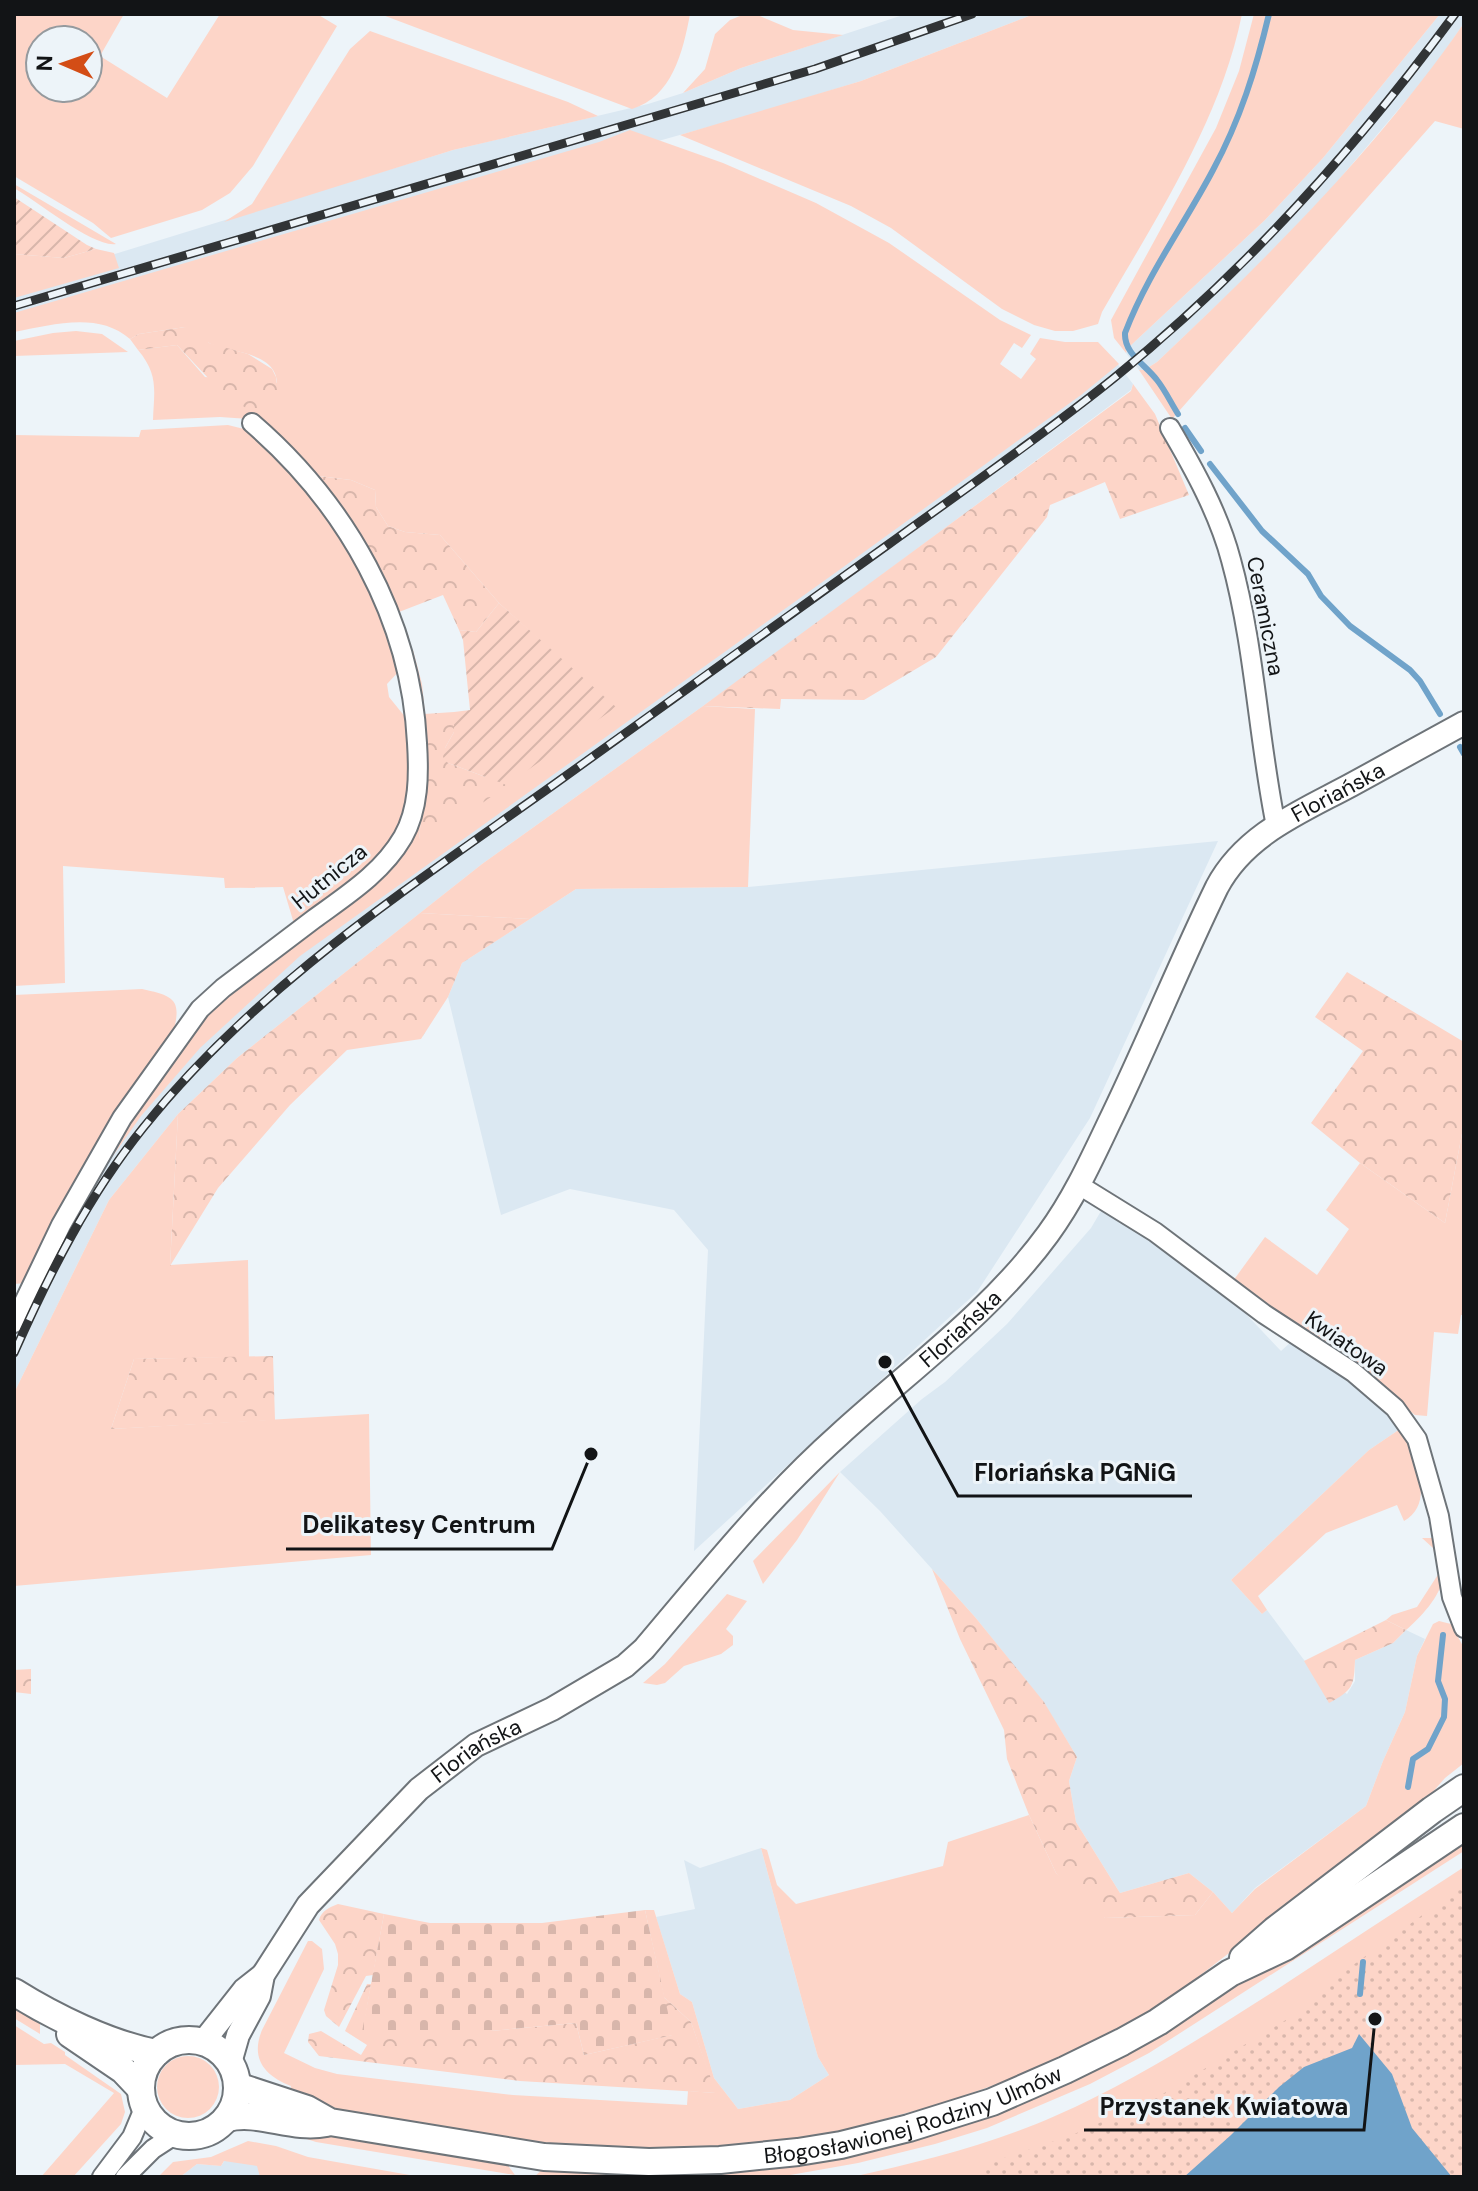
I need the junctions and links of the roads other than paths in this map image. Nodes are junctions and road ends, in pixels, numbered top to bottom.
1 (252, 423) dead end
2 (1170, 428) dead end
3 (1464, 723) edge
4 (1276, 826) junction
5 (1079, 1185) junction
6 (14, 1323) edge
7 (1464, 1628) edge
8 (1464, 1788) edge
9 (1464, 1827) edge
10 (1230, 1973) junction
11 (263, 1975) junction
12 (14, 1992) edge
13 (44, 2010) junction
14 (203, 2042) junction
15 (156, 2053) junction
16 (234, 2074) junction
17 (143, 2098) junction
18 (227, 2118) junction
19 (330, 2122) junction
20 (176, 2134) junction
21 (102, 2177) edge
22 (125, 2177) edge

1 - 6 street, Hutnicza
2 - 4 street, Ceramiczna
3 - 4 street, Floriańska
4 - 5 street, Floriańska
5 - 7 street, Kwiatowa
5 - 11 street, Floriańska
8 - 10 main road, Błogosławionej Rodziny Ulmów
9 - 10 main road, Błogosławionej Rodziny Ulmów
10 - 19 main road, Błogosławionej Rodziny Ulmów
11 - 14 street, Floriańska
11 - 16 street, Floriańska
12 - 13 main road
13 - 15 main road
13 - 17 main road
14 - 15 main road
14 - 16 main road
15 - 17 main road
16 - 18 main road
16 - 19 main road, Błogosławionej Rodziny Ulmów
17 - 20 main road
17 - 21 street
18 - 19 main road, Błogosławionej Rodziny Ulmów
18 - 20 main road
20 - 22 street

